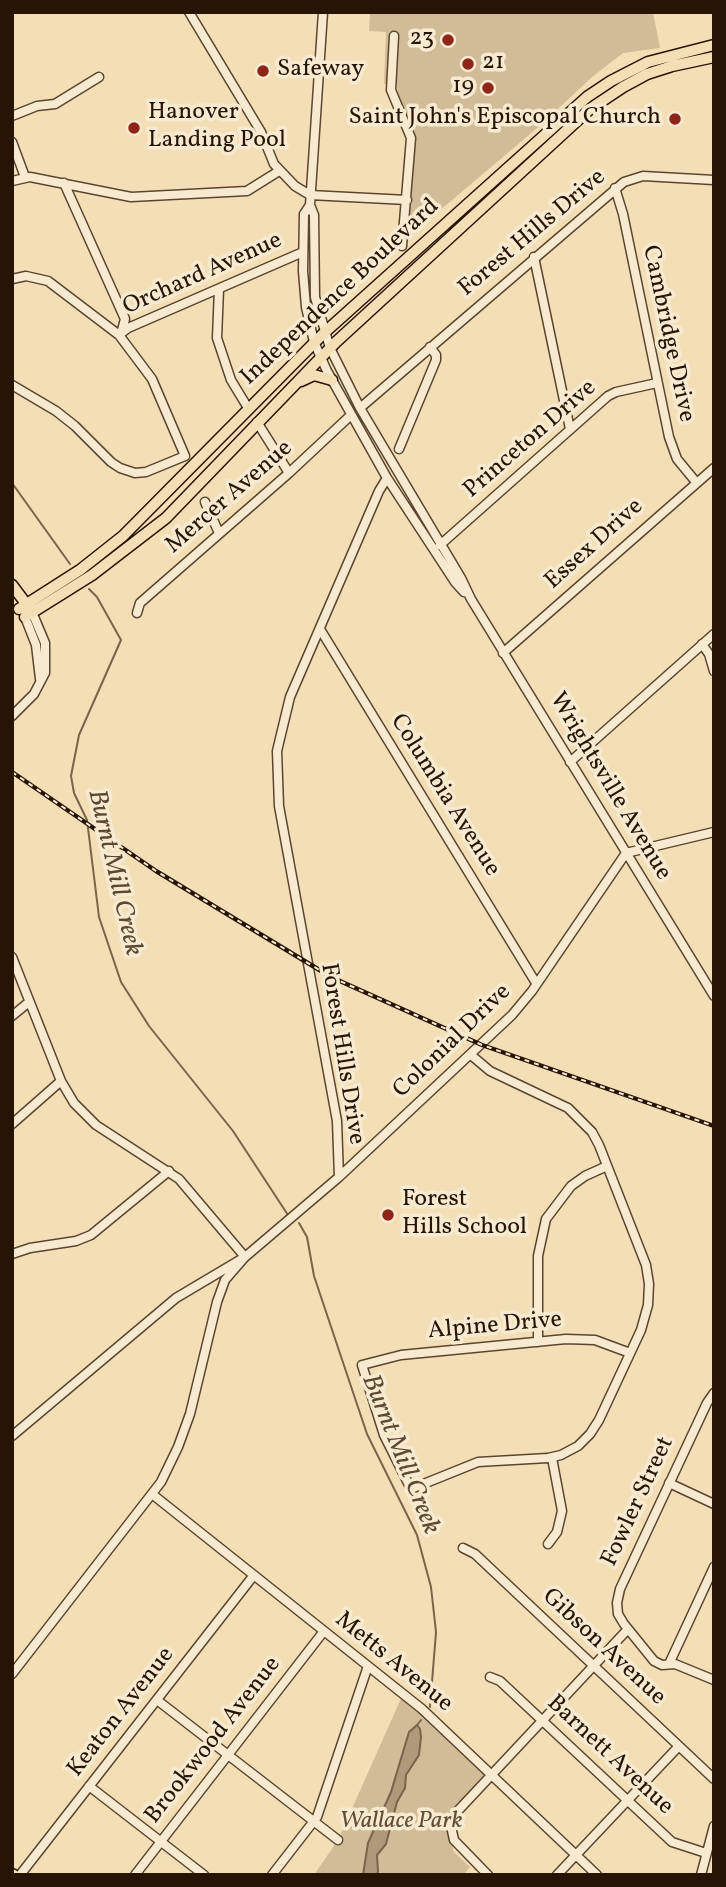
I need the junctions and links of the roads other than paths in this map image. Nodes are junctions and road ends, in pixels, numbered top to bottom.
1 (189, 12) edge
2 (323, 12) edge
3 (394, 36) dead end
4 (714, 45) edge
5 (714, 57) edge
6 (99, 77) dead end
7 (12, 116) edge
8 (12, 142) edge
9 (279, 171) junction
10 (26, 177) junction
11 (714, 180) edge
12 (12, 181) edge
13 (64, 183) junction
14 (615, 188) junction
15 (310, 195) junction
16 (407, 200) junction
17 (310, 205) junction
18 (402, 246) dead end
19 (303, 252) junction
20 (534, 257) junction
21 (12, 279) edge
22 (219, 289) junction
23 (324, 333) junction
24 (118, 335) junction
25 (314, 342) junction
26 (330, 348) junction
27 (430, 348) junction
28 (321, 357) junction
29 (332, 380) junction
30 (657, 383) junction
31 (12, 385) edge
32 (292, 387) junction
33 (248, 408) junction
34 (360, 408) junction
35 (351, 415) junction
36 (257, 422) junction
37 (570, 429) junction
38 (399, 449) dead end
39 (714, 468) edge
40 (289, 473) junction
41 (387, 478) junction
42 (696, 482) junction
43 (205, 502) dead end
44 (219, 533) junction
45 (440, 545) junction
46 (12, 586) edge
47 (471, 599) junction
48 (20, 611) edge
49 (137, 613) dead end
50 (320, 629) junction
51 (714, 634) edge
52 (702, 644) junction
53 (503, 653) junction
54 (714, 671) edge
55 (12, 716) edge
56 (570, 762) junction
57 (714, 832) edge
58 (626, 853) junction
59 (12, 957) edge
60 (536, 984) junction
61 (714, 996) edge
62 (29, 1002) junction
63 (12, 1016) edge
64 (471, 1055) junction
65 (61, 1081) junction
66 (12, 1124) edge
67 (607, 1166) junction
68 (169, 1171) junction
69 (339, 1177) junction
70 (12, 1254) edge
71 (245, 1257) junction
72 (538, 1342) junction
73 (630, 1353) junction
74 (714, 1393) edge
75 (12, 1436) edge
76 (552, 1458) junction
77 (669, 1483) junction
78 (152, 1494) junction
79 (714, 1504) edge
80 (548, 1544) dead end
81 (463, 1548) dead end
82 (714, 1567) edge
83 (254, 1576) junction
84 (628, 1629) junction
85 (324, 1631) junction
86 (669, 1664) junction
87 (593, 1665) junction
88 (368, 1666) junction
89 (12, 1674) edge
90 (490, 1677) dead end
91 (714, 1680) edge
92 (157, 1700) junction
93 (542, 1720) junction
94 (679, 1746) junction
95 (228, 1755) junction
96 (491, 1774) junction
97 (714, 1779) edge
98 (89, 1786) junction
99 (627, 1800) junction
100 (313, 1822) junction
101 (714, 1826) edge
102 (712, 1839) edge
103 (338, 1840) dead end
104 (161, 1842) junction
105 (706, 1853) junction
106 (576, 1855) junction
107 (20, 1875) edge
108 (135, 1875) edge
109 (204, 1875) edge
110 (272, 1875) edge
111 (488, 1875) edge
112 (557, 1875) edge
113 (597, 1875) edge
114 (701, 1875) edge

1 - 9 street
2 - 15 street, Wrightsville Avenue
3 - 16 street
4 - 23 main road, Independence Boulevard
5 - 26 main road, Independence Boulevard
6 - 7 street
8 - 10 street
9 - 13 street
9 - 15 street
10 - 12 street
10 - 13 street
11 - 14 street, Forest Hills Drive
13 - 24 street
14 - 20 street, Forest Hills Drive
14 - 30 street, Cambridge Drive
15 - 16 street
15 - 17 street, Wrightsville Avenue
16 - 18 street
17 - 19 street, Wrightsville Avenue
17 - 23 street, Wrightsville Avenue
19 - 22 street, Orchard Avenue
19 - 25 street, Wrightsville Avenue
20 - 27 street, Forest Hills Drive
20 - 37 street
21 - 24 street
22 - 24 street, Orchard Avenue
22 - 33 street
23 - 25 main road, Independence Boulevard
23 - 26 street, Wrightsville Avenue
24 - 31 street
25 - 28 street, Wrightsville Avenue
25 - 33 main road, Independence Boulevard
26 - 28 main road, Independence Boulevard
26 - 34 street, Wrightsville Avenue
27 - 34 street, Forest Hills Drive
27 - 38 street
28 - 29 street, Wrightsville Avenue
28 - 32 main road, Independence Boulevard
29 - 32 main road
29 - 35 street, Wrightsville Avenue
30 - 37 street, Princeton Drive
30 - 42 street, Cambridge Drive
32 - 36 main road, Independence Boulevard
33 - 48 main road, Independence Boulevard
34 - 45 street, Wrightsville Avenue
35 - 40 street, Mercer Avenue
35 - 41 street, Wrightsville Avenue
36 - 40 street
36 - 48 main road, Independence Boulevard
37 - 45 street, Princeton Drive
39 - 42 street, Essex Drive
40 - 44 street, Mercer Avenue
41 - 47 street, Wrightsville Avenue
41 - 50 street, Forest Hills Drive
42 - 53 street, Essex Drive
43 - 44 street
44 - 49 street, Mercer Avenue
45 - 47 street, Wrightsville Avenue
46 - 48 main road
47 - 53 street, Wrightsville Avenue
48 - 55 street
50 - 60 street, Columbia Avenue
50 - 69 street, Forest Hills Drive
51 - 52 street
52 - 54 street
52 - 56 street
53 - 56 street, Wrightsville Avenue
56 - 58 street, Wrightsville Avenue
57 - 58 street
58 - 60 street, Colonial Drive
58 - 61 street, Wrightsville Avenue
59 - 62 street
60 - 64 street, Colonial Drive
62 - 63 street
62 - 65 street
64 - 67 street
64 - 69 street, Colonial Drive
65 - 66 street
65 - 68 street
67 - 72 street
67 - 73 street
68 - 70 street
68 - 71 street
69 - 71 street, Forest Hills Drive
71 - 75 street
71 - 78 street, Forest Hills Drive
72 - 73 street, Alpine Drive
72 - 76 street, Alpine Drive
73 - 76 street
74 - 77 street, Fowler Street
76 - 80 street
77 - 79 street
77 - 84 street, Fowler Street
78 - 83 street, Metts Avenue
78 - 89 street, Forest Hills Drive
81 - 87 street, Gibson Avenue
82 - 86 street
83 - 85 street, Metts Avenue
83 - 92 street, Keaton Avenue
84 - 86 street, Fowler Street
84 - 87 street
85 - 88 street, Metts Avenue
85 - 95 street, Brookwood Avenue
86 - 91 street, Fowler Street
87 - 93 street
87 - 94 street, Gibson Avenue
88 - 96 street, Metts Avenue
88 - 100 street
90 - 93 street, Barnett Avenue
92 - 95 street
92 - 98 street, Keaton Avenue
93 - 96 street
93 - 99 street, Barnett Avenue
94 - 97 street, Gibson Avenue
94 - 99 street
95 - 100 street
95 - 104 street, Brookwood Avenue
96 - 106 street, Metts Avenue
96 - 111 street
98 - 104 street
98 - 107 street, Keaton Avenue
99 - 105 street, Barnett Avenue
99 - 106 street
100 - 103 street
100 - 110 street
101 - 102 street
102 - 105 street
104 - 108 street, Brookwood Avenue
104 - 109 street
105 - 114 street
106 - 112 street
106 - 113 street, Metts Avenue

